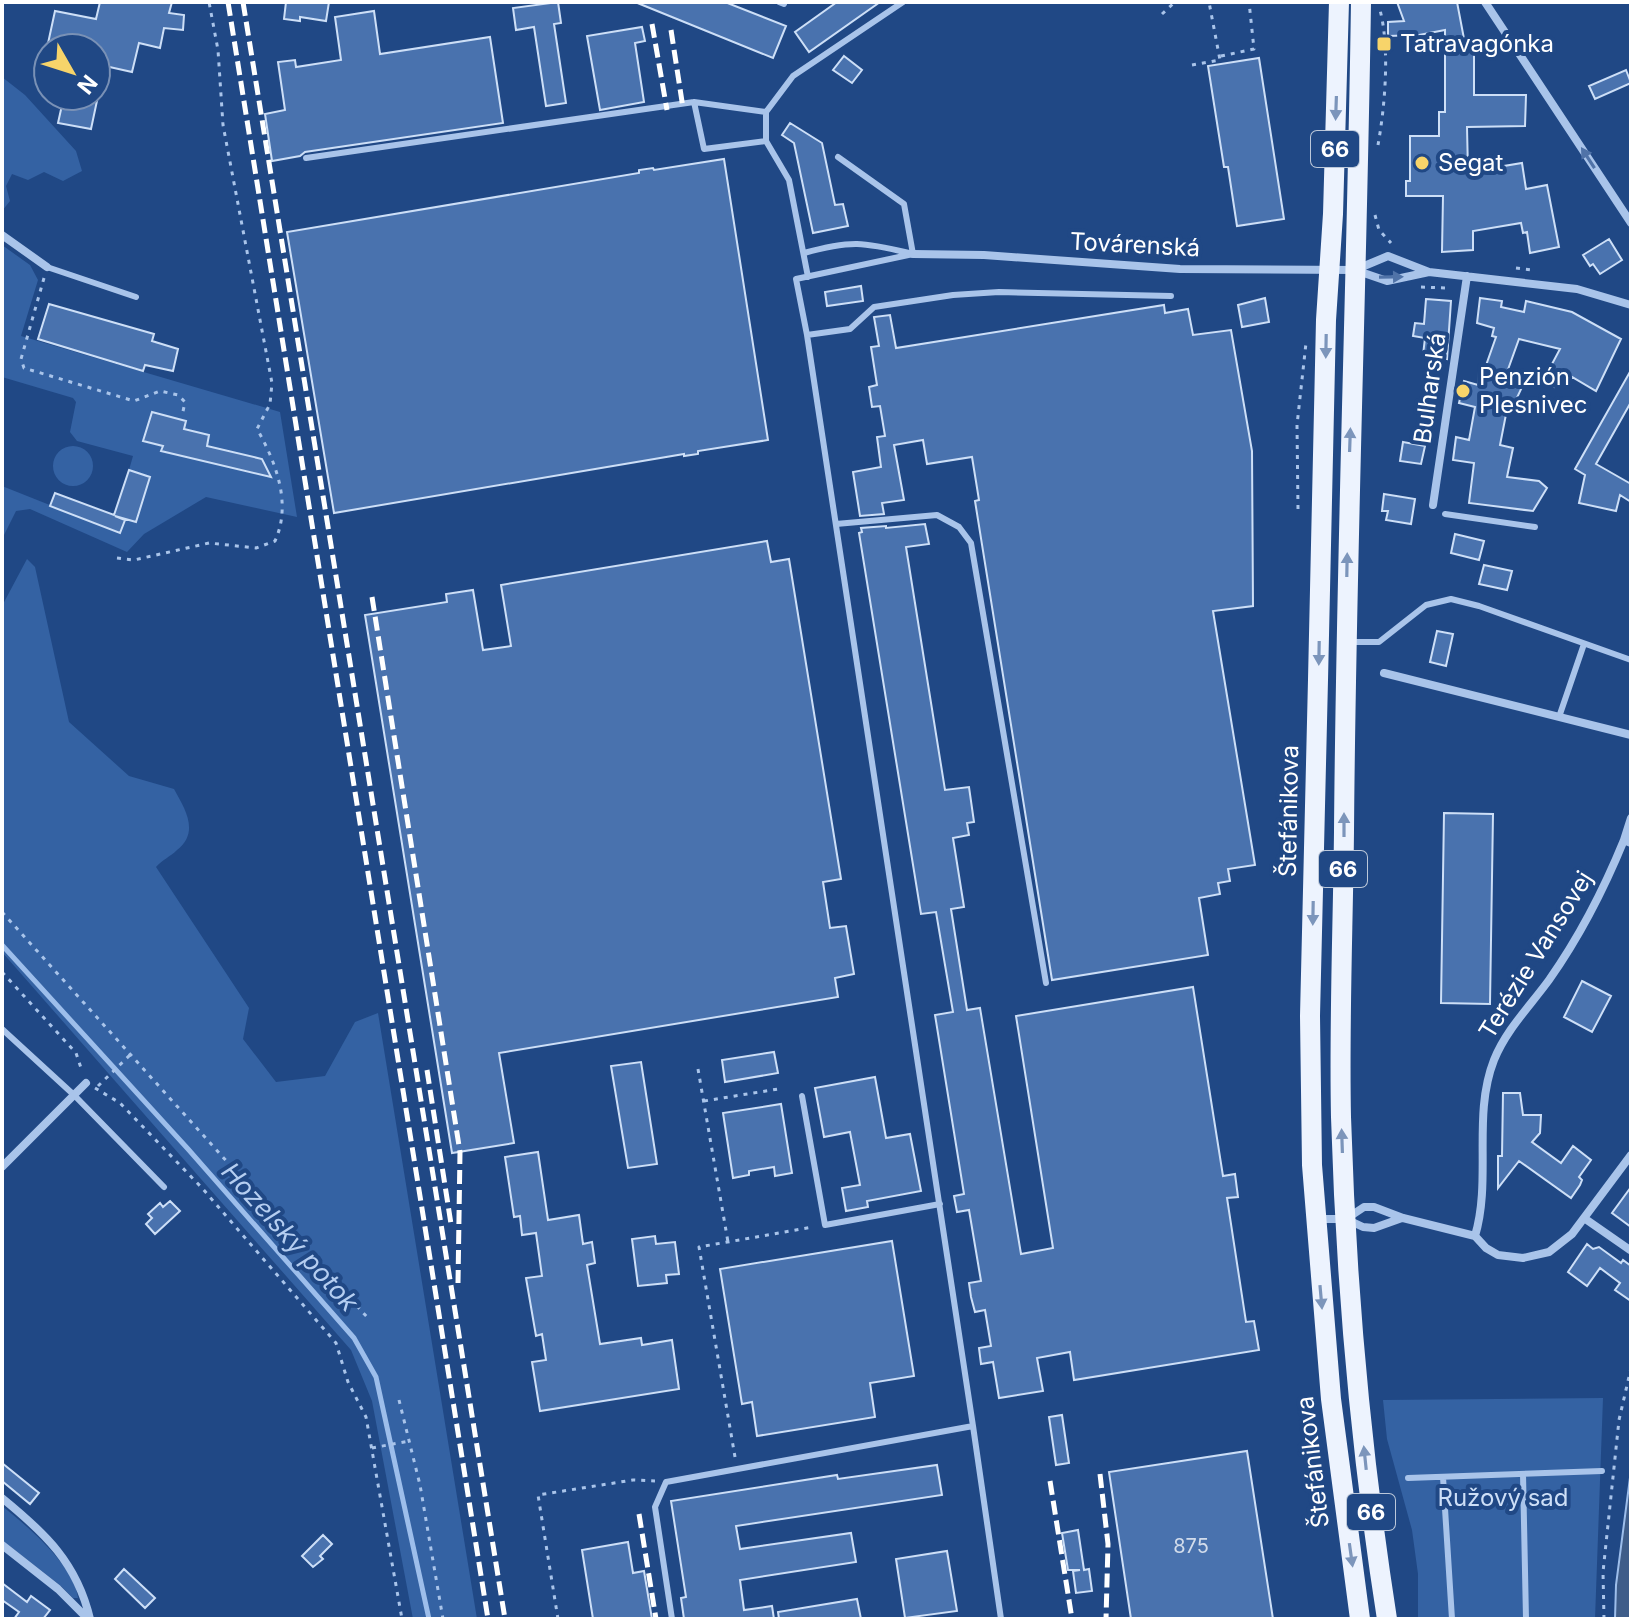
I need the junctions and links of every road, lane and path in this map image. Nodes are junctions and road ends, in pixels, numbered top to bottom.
1 (209, 2) edge
2 (903, 2) edge
3 (1175, 2) edge
4 (1209, 2) edge
5 (1249, 2) edge
6 (1339, 2) edge
7 (1361, 2) edge
8 (1377, 2) edge
9 (1485, 2) edge
10 (1162, 14) dead end
11 (1220, 57) junction
12 (1192, 65) dead end
13 (694, 102) junction
14 (766, 112) junction
15 (766, 141) junction
16 (1378, 145) dead end
17 (838, 157) dead end
18 (306, 158) dead end
19 (1375, 215) dead end
20 (1631, 223) edge
21 (2, 235) edge
22 (804, 253) junction
23 (913, 254) junction
24 (1388, 256) junction
25 (47, 267) junction
26 (1330, 269) junction
27 (1355, 270) junction
28 (1429, 272) junction
29 (1467, 276) junction
30 (808, 277) junction
31 (1409, 287) dead end
32 (1465, 290) junction
33 (1171, 296) dead end
34 (136, 297) dead end
35 (1631, 305) edge
36 (1307, 334) dead end
37 (807, 335) junction
38 (182, 416) dead end
39 (1433, 505) dead end
40 (1298, 509) dead end
41 (1445, 514) dead end
42 (836, 524) junction
43 (1535, 527) dead end
44 (117, 558) dead end
45 (1345, 642) junction
46 (1584, 644) junction
47 (1631, 660) edge
48 (1384, 673) dead end
49 (1559, 717) junction
50 (1631, 735) edge
51 (1631, 818) edge
52 (1628, 841) edge
53 (2, 912) edge
54 (2, 972) edge
55 (1046, 983) dead end
56 (2, 1029) edge
57 (131, 1055) junction
58 (698, 1069) dead end
59 (86, 1083) junction
60 (95, 1088) junction
61 (778, 1089) dead end
62 (74, 1095) junction
63 (802, 1096) dead end
64 (704, 1101) junction
65 (1631, 1155) edge
66 (2, 1167) edge
67 (164, 1187) dead end
68 (940, 1204) junction
69 (1403, 1218) junction
70 (1584, 1218) junction
71 (1315, 1219) junction
72 (1346, 1219) junction
73 (825, 1225) junction
74 (1475, 1236) junction
75 (728, 1242) junction
76 (1630, 1250) edge
77 (367, 1317) dead end
78 (1631, 1368) edge
79 (399, 1400) dead end
80 (973, 1426) junction
81 (409, 1441) junction
82 (372, 1448) junction
83 (737, 1469) junction
84 (1602, 1471) dead end
85 (1523, 1474) junction
86 (1443, 1477) junction
87 (1408, 1478) dead end
88 (666, 1482) junction
89 (2, 1498) edge
90 (2, 1545) edge
91 (89, 1619) edge
92 (402, 1619) edge
93 (443, 1619) edge
94 (558, 1619) edge
95 (672, 1619) edge
96 (999, 1619) edge
97 (1360, 1619) edge
98 (1387, 1619) edge
99 (1452, 1619) edge
100 (1526, 1619) edge
101 (1604, 1619) edge

1 - 44 path
2 - 14 lane
3 - 10 path
4 - 11 path
5 - 11 path
6 -> 26 main road, Štefánikova / 66
7 - 27 main road, 66
8 - 16 path
20 -> 9 street
11 - 12 path
13 - 14 lane
13 - 15 lane
13 - 18 lane
14 - 15 lane
15 - 22 lane
17 - 23 lane
19 - 24 path
21 - 25 street
22 - 23 lane
22 - 30 lane
23 - 26 street, Továrenská
23 - 30 lane
24 - 27 street, Továrenská
24 - 28 street, Továrenská
25 - 34 lane
25 - 38 path
26 - 27 street, Továrenská
26 -> 71 main road, Štefánikova / 66
27 -> 28 street, Továrenská
45 -> 27 main road, 66
28 - 29 street, Továrenská
29 - 32 street, Bulharská
29 - 35 street, Továrenská
30 - 37 lane
31 - 32 path
32 - 39 street, Bulharská
33 - 37 lane
36 - 40 path
37 - 42 lane
41 - 43 lane
42 - 55 lane
42 - 68 lane
45 - 46 lane
72 -> 45 main road, 66
46 - 47 lane
46 - 49 lane
48 - 49 street
49 - 50 street
51 - 52 street, Terézie Vansovej
52 - 74 street, Terézie Vansovej
53 - 57 path
54 - 59 path
56 - 62 lane
57 - 60 path
57 - 77 path
58 - 64 path
59 - 60 path
59 - 62 street
60 - 82 path
61 - 64 path
62 - 66 street
62 - 67 lane
63 - 73 lane
64 - 75 path
65 - 70 street
68 - 73 lane
68 - 80 lane
69 - 72 street
69 - 72 street
69 - 74 street
70 - 74 street
70 - 76 street
71 - 72 street
71 -> 97 main road, Štefánikova / 66
98 -> 72 main road, 66
73 - 75 path
75 - 83 path
78 - 101 path
79 - 81 path
80 - 83 lane
80 - 96 lane
81 - 82 path
81 - 93 path
82 - 92 path
83 - 88 lane
84 - 85 lane
85 - 86 lane
85 - 100 lane
86 - 87 lane
86 - 99 lane
88 - 94 path
88 - 95 lane
89 - 91 street
90 - 91 street

